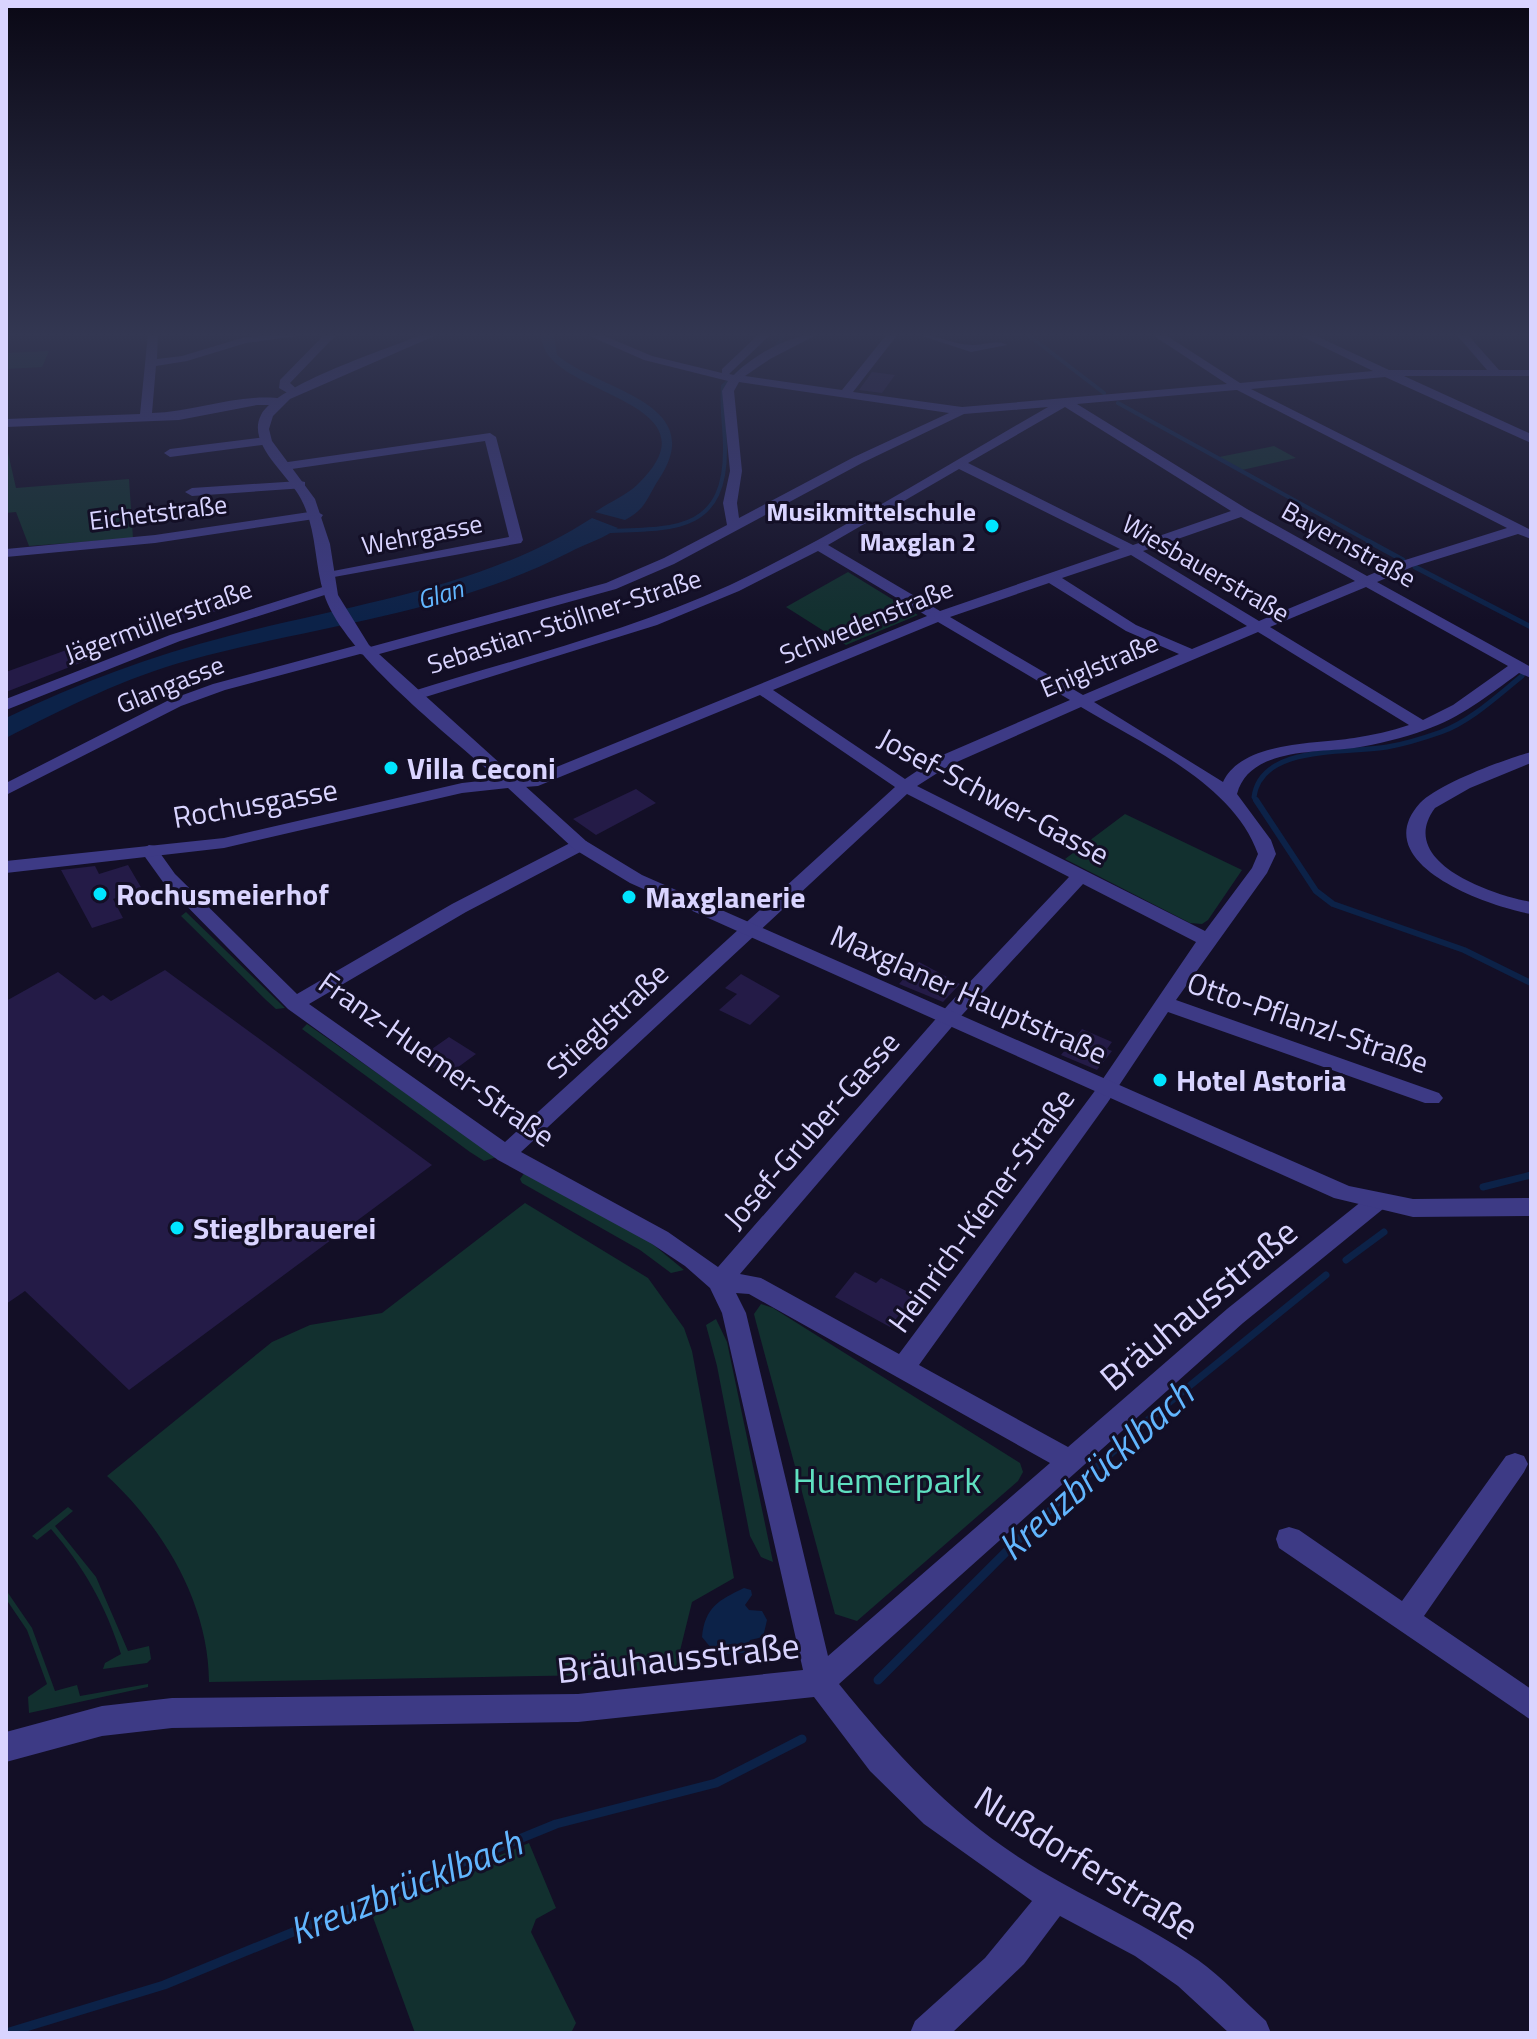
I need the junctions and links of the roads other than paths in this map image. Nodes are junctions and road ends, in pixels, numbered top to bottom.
1 (263, 429) edge
2 (732, 429) edge
3 (923, 429) edge
4 (1019, 429) edge
5 (1109, 429) edge
6 (1322, 429) edge
7 (1510, 429) edge
8 (1531, 439) edge
9 (266, 441) junction
10 (170, 453) dead end
11 (959, 464) junction
12 (285, 466) junction
13 (300, 485) junction
14 (192, 492) dead end
15 (1242, 512) junction
16 (316, 515) junction
17 (734, 526) junction
18 (1525, 532) edge
19 (818, 545) junction
20 (1131, 549) junction
21 (6, 553) edge
22 (1050, 577) junction
23 (1368, 581) junction
24 (329, 582) junction
25 (939, 616) junction
26 (1259, 626) junction
27 (365, 650) junction
28 (1191, 654) junction
29 (1523, 669) edge
30 (761, 689) junction
31 (413, 696) junction
32 (1082, 701) junction
33 (6, 705) edge
34 (1422, 726) junction
35 (1531, 757) edge
36 (512, 783) junction
37 (906, 787) junction
38 (6, 790) edge
39 (1228, 794) junction
40 (580, 845) junction
41 (149, 850) junction
42 (6, 867) edge
43 (1081, 875) junction
44 (1531, 908) edge
45 (749, 930) junction
46 (1207, 940) junction
47 (1164, 1003) junction
48 (295, 1004) junction
49 (948, 1018) junction
50 (1106, 1087) junction
51 (1432, 1098) dead end
52 (506, 1154) junction
53 (1375, 1203) junction
54 (1531, 1207) edge
55 (719, 1282) junction
56 (903, 1368) junction
57 (1072, 1462) junction
58 (1515, 1464) dead end
59 (1289, 1539) dead end
60 (1406, 1619) junction
61 (820, 1682) junction
62 (1531, 1706) edge
63 (6, 1747) edge
64 (1054, 1896) junction
65 (927, 2033) edge
66 (1254, 2033) edge

1 - 9 street
2 - 17 street
3 - 17 street, Glangasse
4 - 11 street, Sebastian-Stöllner-Straße
5 - 15 street, Bayernstraße
6 - 18 street
7 - 8 street
9 - 10 street
9 - 12 street, Maxglaner Hauptstraße
11 - 19 street, Sebastian-Stöllner-Straße
11 - 20 street, Wiesbauerstraße
12 - 13 street, Maxglaner Hauptstraße
12 - 24 street, Wehrgasse
13 - 14 street
13 - 16 street, Maxglaner Hauptstraße
15 - 20 street, Schwedenstraße
15 - 23 street, Bayernstraße
16 - 21 street, Eichetstraße
16 - 24 street, Maxglaner Hauptstraße
17 - 27 street, Glangasse
18 - 23 street, Eniglstraße
19 - 25 street
19 - 31 street, Sebastian-Stöllner-Straße
20 - 22 street, Schwedenstraße
20 - 26 street, Wiesbauerstraße
22 - 25 street, Schwedenstraße
22 - 28 street
23 - 26 street, Eniglstraße
23 - 29 street, Bayernstraße
24 - 27 street, Maxglaner Hauptstraße
24 - 33 street, Jägermüllerstraße
25 - 30 street, Schwedenstraße
25 - 32 street
26 - 28 street, Eniglstraße
26 - 34 street, Wiesbauerstraße
27 - 31 street, Maxglaner Hauptstraße
27 - 38 street, Glangasse
28 - 32 street, Eniglstraße
29 - 34 street
30 - 36 street, Schwedenstraße
30 - 37 street, Josef-Schwer-Gasse
31 - 36 street, Maxglaner Hauptstraße
32 - 37 street, Eniglstraße
32 - 39 street
34 - 39 street
35 - 44 street
36 - 40 street, Maxglaner Hauptstraße
36 - 41 street, Rochusgasse
37 - 43 street, Josef-Schwer-Gasse
37 - 45 street, Eniglstraße
39 - 46 street, Otto-Pflanzl-Straße
40 - 45 street, Maxglaner Hauptstraße
40 - 48 street
41 - 42 street, Rochusgasse
41 - 48 street, Franz-Huemer-Straße
43 - 46 street, Josef-Schwer-Gasse
43 - 49 street, Josef-Gruber-Gasse
45 - 49 street, Maxglaner Hauptstraße
45 - 52 street, Stieglstraße
46 - 47 street, Otto-Pflanzl-Straße
47 - 50 street, Otto-Pflanzl-Straße
47 - 51 street, Otto-Pflanzl-Straße
48 - 52 street, Franz-Huemer-Straße
49 - 50 street, Maxglaner Hauptstraße
49 - 55 street, Josef-Gruber-Gasse
50 - 53 street, Maxglaner Hauptstraße
50 - 56 street, Heinrich-Kiener-Straße
52 - 55 street, Franz-Huemer-Straße
53 - 54 street, Maxglaner Hauptstraße
53 - 57 street, Bräuhausstraße
55 - 56 street, Franz-Huemer-Straße
55 - 61 street, Franz-Huemer-Straße
56 - 57 street, Franz-Huemer-Straße
57 - 61 street, Bräuhausstraße
58 - 60 street
59 - 60 street
60 - 62 street
61 - 63 street, Bräuhausstraße
61 - 64 street, Nußdorferstraße
64 - 65 street
64 - 66 street, Nußdorferstraße

